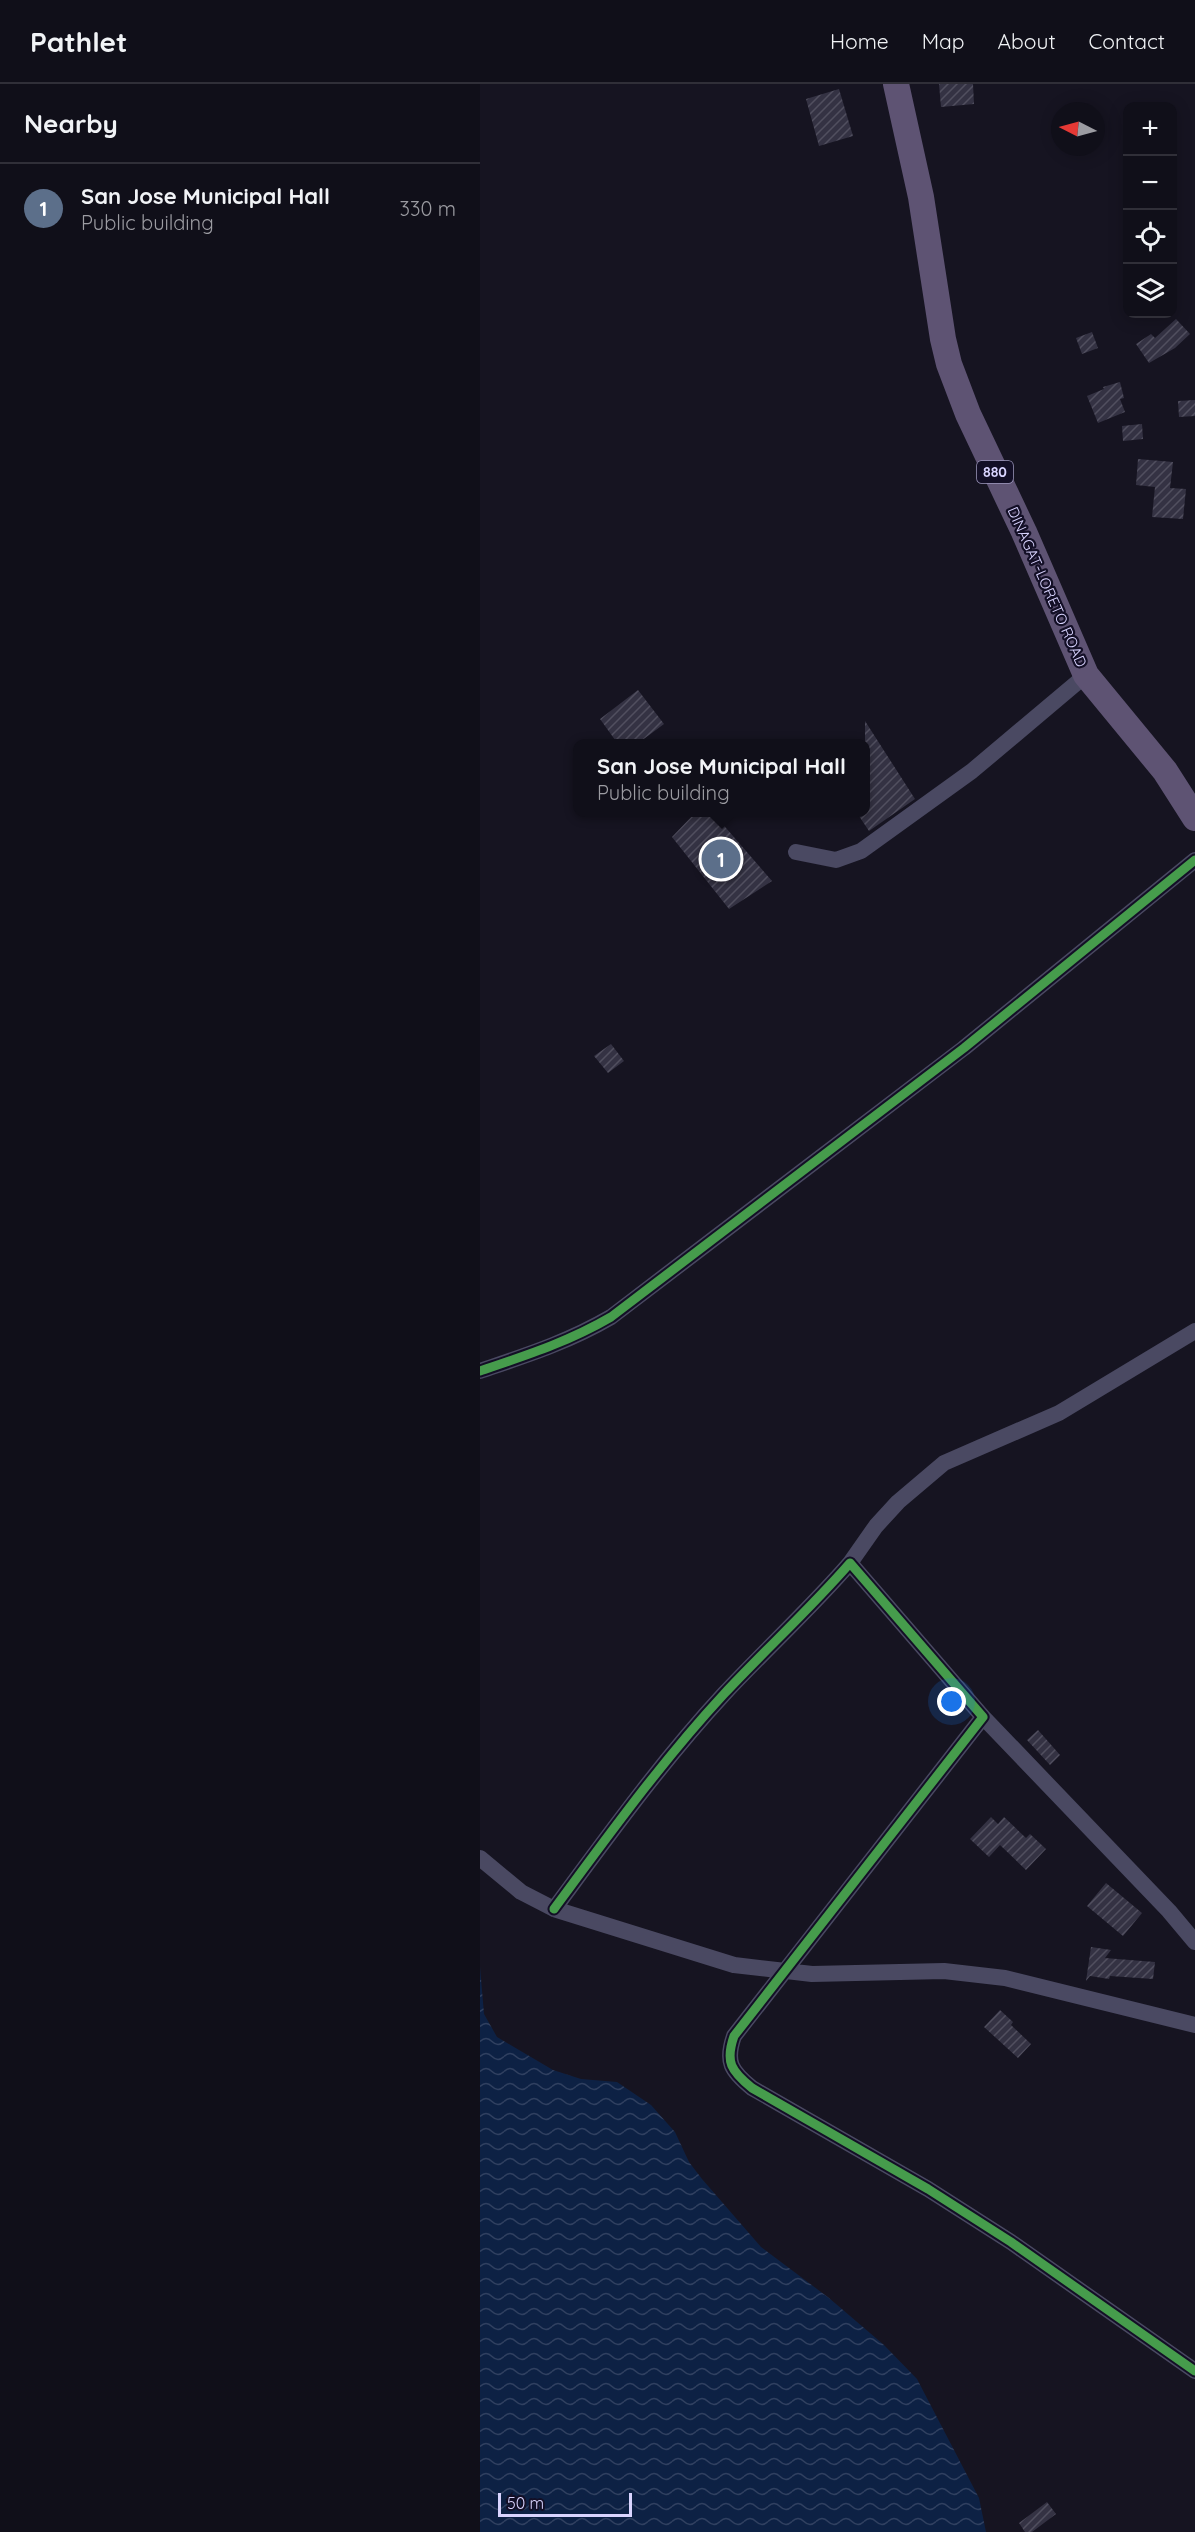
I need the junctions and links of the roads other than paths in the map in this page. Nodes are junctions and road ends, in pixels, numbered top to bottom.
1 (896, 84) edge
2 (1086, 675) junction
3 (1195, 818) edge
4 (796, 852) dead end
5 (1195, 860) edge
6 (1195, 1330) edge
7 (480, 1371) edge
8 (850, 1563) junction
9 (983, 1717) junction
10 (480, 1858) edge
11 (554, 1909) junction
12 (1195, 1942) edge
13 (783, 1972) junction
14 (1195, 2025) edge
15 (1195, 2371) edge

1 - 2 main road, DINAGAT-LORETO ROAD / 880
2 - 3 main road, DINAGAT-LORETO ROAD / 880
2 - 4 street
5 - 7 street
6 - 8 street
8 - 9 street
8 - 11 street
9 - 12 street
9 - 13 street
10 - 11 street
11 - 13 street
13 - 14 street
13 - 15 street

